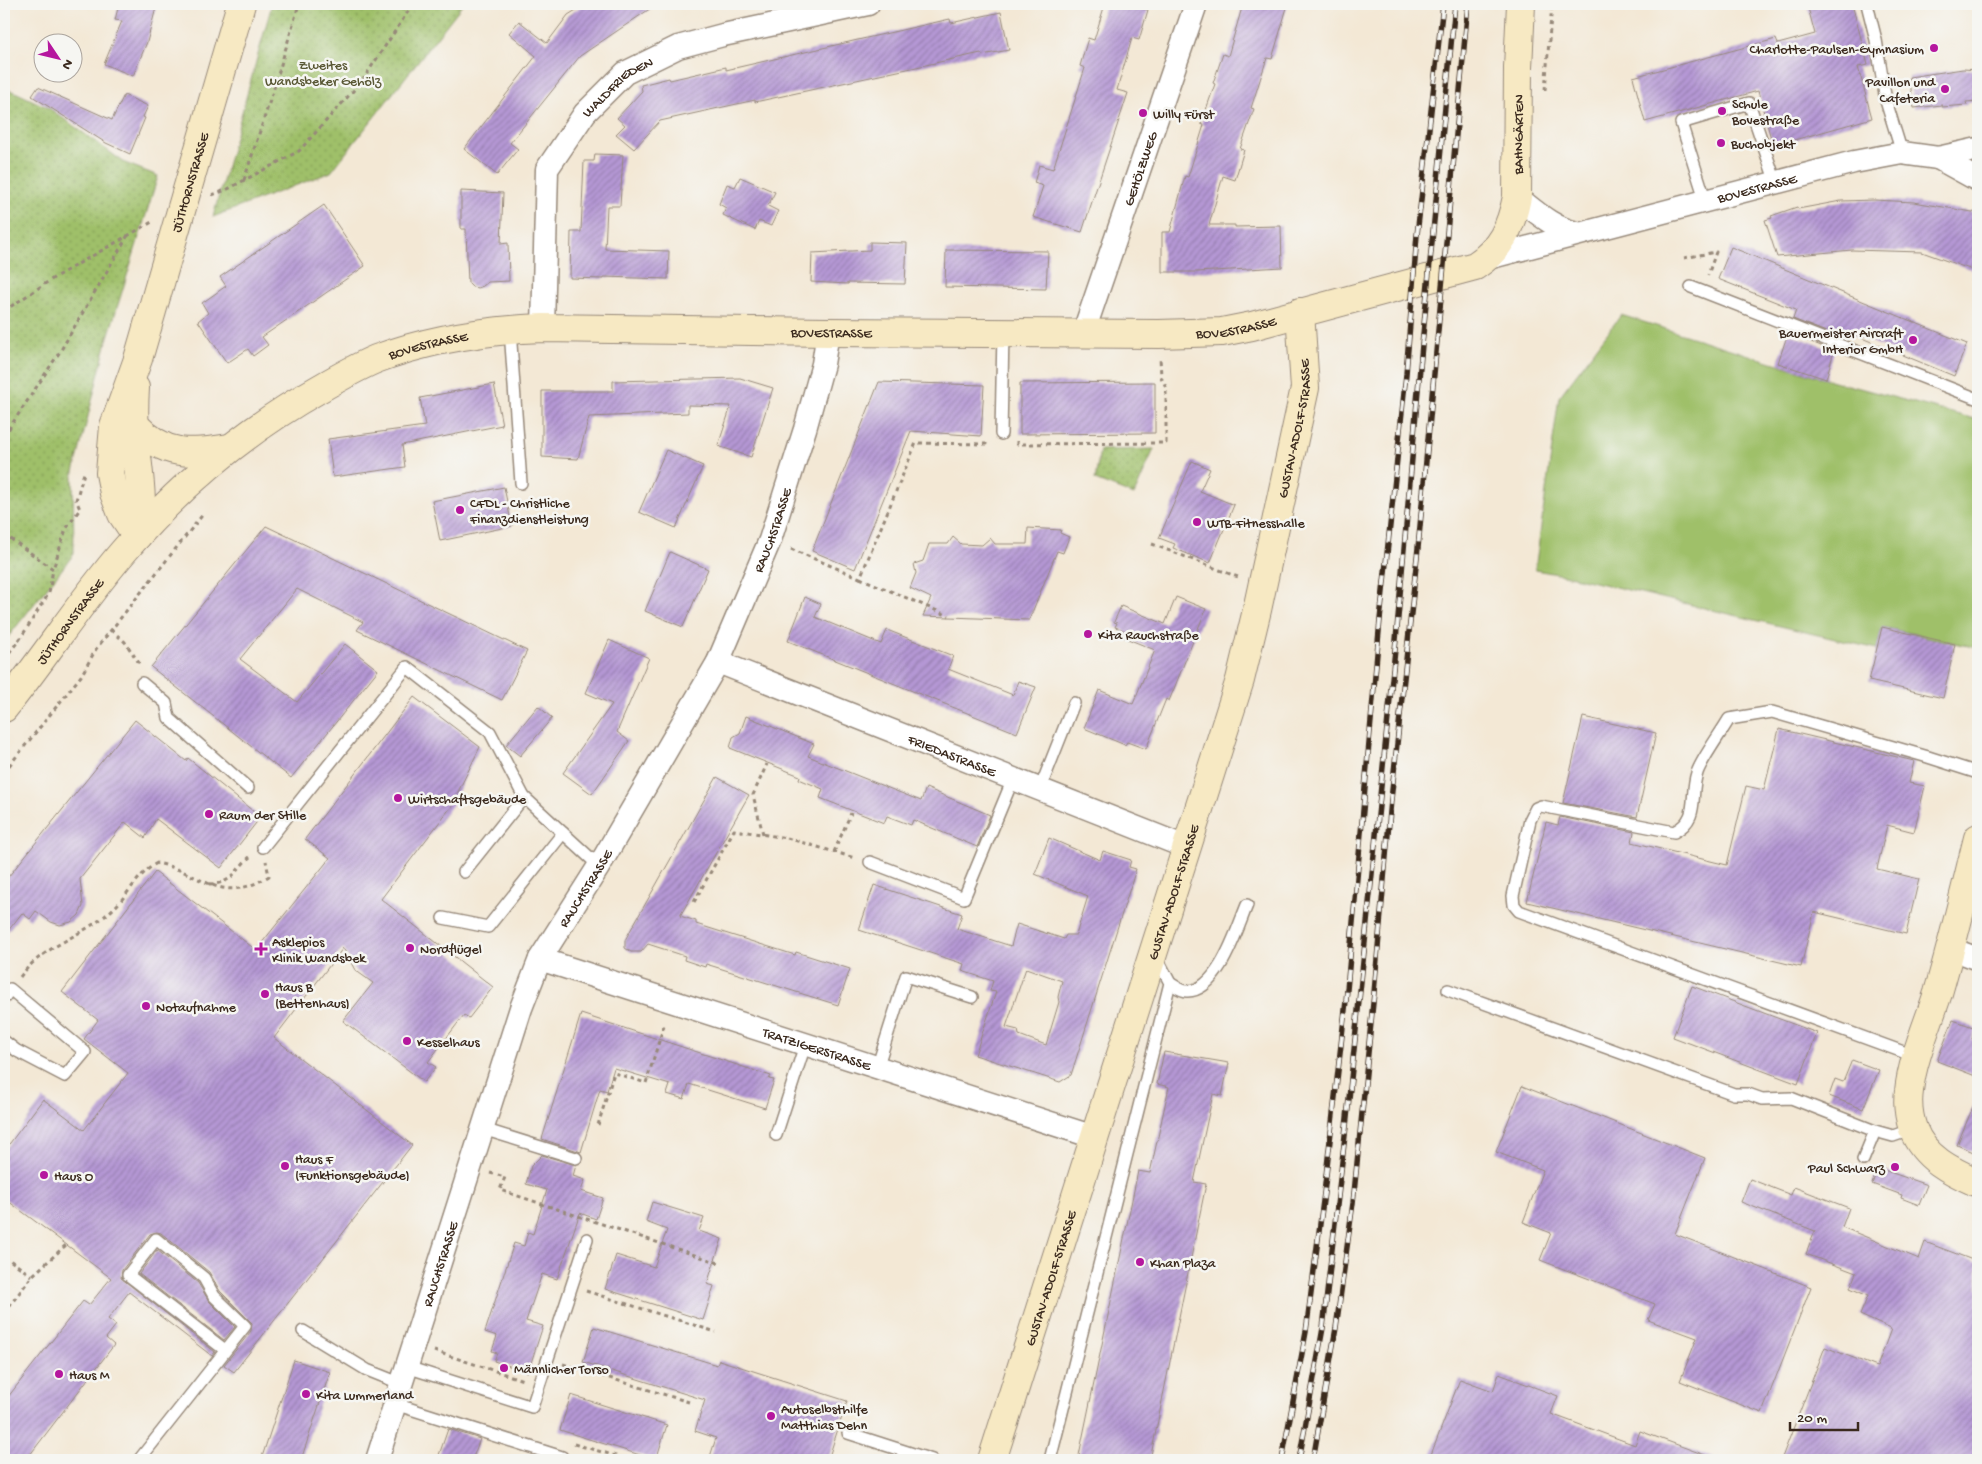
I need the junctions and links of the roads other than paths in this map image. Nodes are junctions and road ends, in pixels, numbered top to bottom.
1 (241, 4) edge
2 (868, 4) edge
3 (1196, 4) edge
4 (1521, 4) edge
5 (1867, 4) edge
6 (1978, 149) edge
7 (1902, 153) junction
8 (1938, 158) junction
9 (1978, 180) edge
10 (1776, 183) junction
11 (1517, 197) junction
12 (1706, 202) junction
13 (1577, 233) junction
14 (1488, 258) junction
15 (1691, 287) dead end
16 (1300, 312) junction
17 (542, 328) junction
18 (510, 329) junction
19 (828, 332) junction
20 (1003, 333) junction
21 (1083, 334) junction
22 (138, 359) junction
23 (1978, 399) edge
24 (134, 426) junction
25 (1001, 434) dead end
26 (229, 448) junction
27 (521, 483) dead end
28 (137, 536) junction
29 (718, 662) junction
30 (142, 683) road end
31 (1074, 703) dead end
32 (4, 708) edge
33 (1978, 774) edge
34 (1013, 779) junction
35 (248, 788) dead end
36 (1040, 789) junction
37 (524, 797) junction
38 (563, 833) junction
39 (1978, 838) edge
40 (263, 847) road end
41 (1188, 848) junction
42 (870, 862) road end
43 (599, 866) junction
44 (464, 872) dead end
45 (1247, 905) dead end
46 (443, 918) dead end
47 (1951, 949) junction
48 (1154, 952) junction
49 (540, 959) junction
50 (1978, 959) edge
51 (1170, 983) junction
52 (1448, 990) dead end
53 (7, 994) edge
54 (972, 997) dead end
55 (4, 1041) edge
56 (805, 1045) junction
57 (1917, 1057) junction
58 (877, 1068) junction
59 (483, 1129) junction
60 (1913, 1129) junction
61 (1875, 1130) junction
62 (776, 1135) dead end
63 (1094, 1137) junction
64 (576, 1158) dead end
65 (1862, 1160) dead end
66 (1978, 1182) edge
67 (587, 1239) dead end
68 (304, 1330) dead end
69 (225, 1350) junction
70 (401, 1385) junction
71 (848, 1433) dead end
72 (562, 1456) dead end
73 (139, 1460) edge
74 (378, 1460) edge
75 (932, 1460) edge
76 (992, 1460) edge
77 (1050, 1460) edge

1 - 22 street, JÜTHORNSTRASSE
2 - 17 street, WALDFRIEDEN
3 - 21 street, GEHÖLZWEG
4 - 11 street, BAHNGÄRTEN
5 - 7 lane
6 - 8 street, BOVESTRASSE
7 - 8 street, BOVESTRASSE
7 - 10 street, BOVESTRASSE
8 - 9 street, BOVESTRASSE
10 - 12 street, BOVESTRASSE
10 - 12 lane
11 - 13 street
11 - 14 street, BAHNGÄRTEN
12 - 13 street, BOVESTRASSE
13 - 14 street, BOVESTRASSE
14 - 16 street, BOVESTRASSE
15 - 23 lane
16 - 21 street, BOVESTRASSE
16 - 41 street, GUSTAV-ADOLF-STRASSE
17 - 18 street, BOVESTRASSE
17 - 19 street, BOVESTRASSE
18 - 26 street, BOVESTRASSE
18 - 27 lane
19 - 20 street, BOVESTRASSE
19 - 29 street, RAUCHSTRASSE
20 - 21 street, BOVESTRASSE
20 - 25 lane
22 - 24 street, JÜTHORNSTRASSE
22 - 28 street, JÜTHORNSTRASSE
24 - 26 street
24 - 28 street, JÜTHORNSTRASSE
26 - 28 street, BOVESTRASSE
28 - 32 street, JÜTHORNSTRASSE
29 - 34 street, FRIEDASTRASSE
29 - 43 street, RAUCHSTRASSE
30 - 35 lane
31 - 36 lane
33 - 57 lane
34 - 36 street, FRIEDASTRASSE
34 - 42 lane
36 - 41 street, FRIEDASTRASSE
37 - 38 lane
37 - 40 lane
37 - 44 lane
38 - 43 lane
38 - 46 lane
39 - 47 street
41 - 48 street, GUSTAV-ADOLF-STRASSE
43 - 49 street, RAUCHSTRASSE
45 - 51 lane
47 - 50 street
47 - 57 street
48 - 51 lane
48 - 63 street, GUSTAV-ADOLF-STRASSE
49 - 56 street, TRATZIGERSTRASSE
49 - 59 street, RAUCHSTRASSE
51 - 77 lane
52 - 61 lane
53 - 55 lane
54 - 58 lane
56 - 58 street, TRATZIGERSTRASSE
56 - 62 lane
57 - 60 street
58 - 63 street, TRATZIGERSTRASSE
59 - 64 lane
59 - 70 street, RAUCHSTRASSE
60 - 61 lane
60 - 66 street
61 - 65 lane
63 - 76 street, GUSTAV-ADOLF-STRASSE
67 - 70 lane
68 - 70 lane
69 - 69 lane
69 - 73 lane
70 - 72 lane
70 - 74 street, RAUCHSTRASSE
71 - 75 lane

